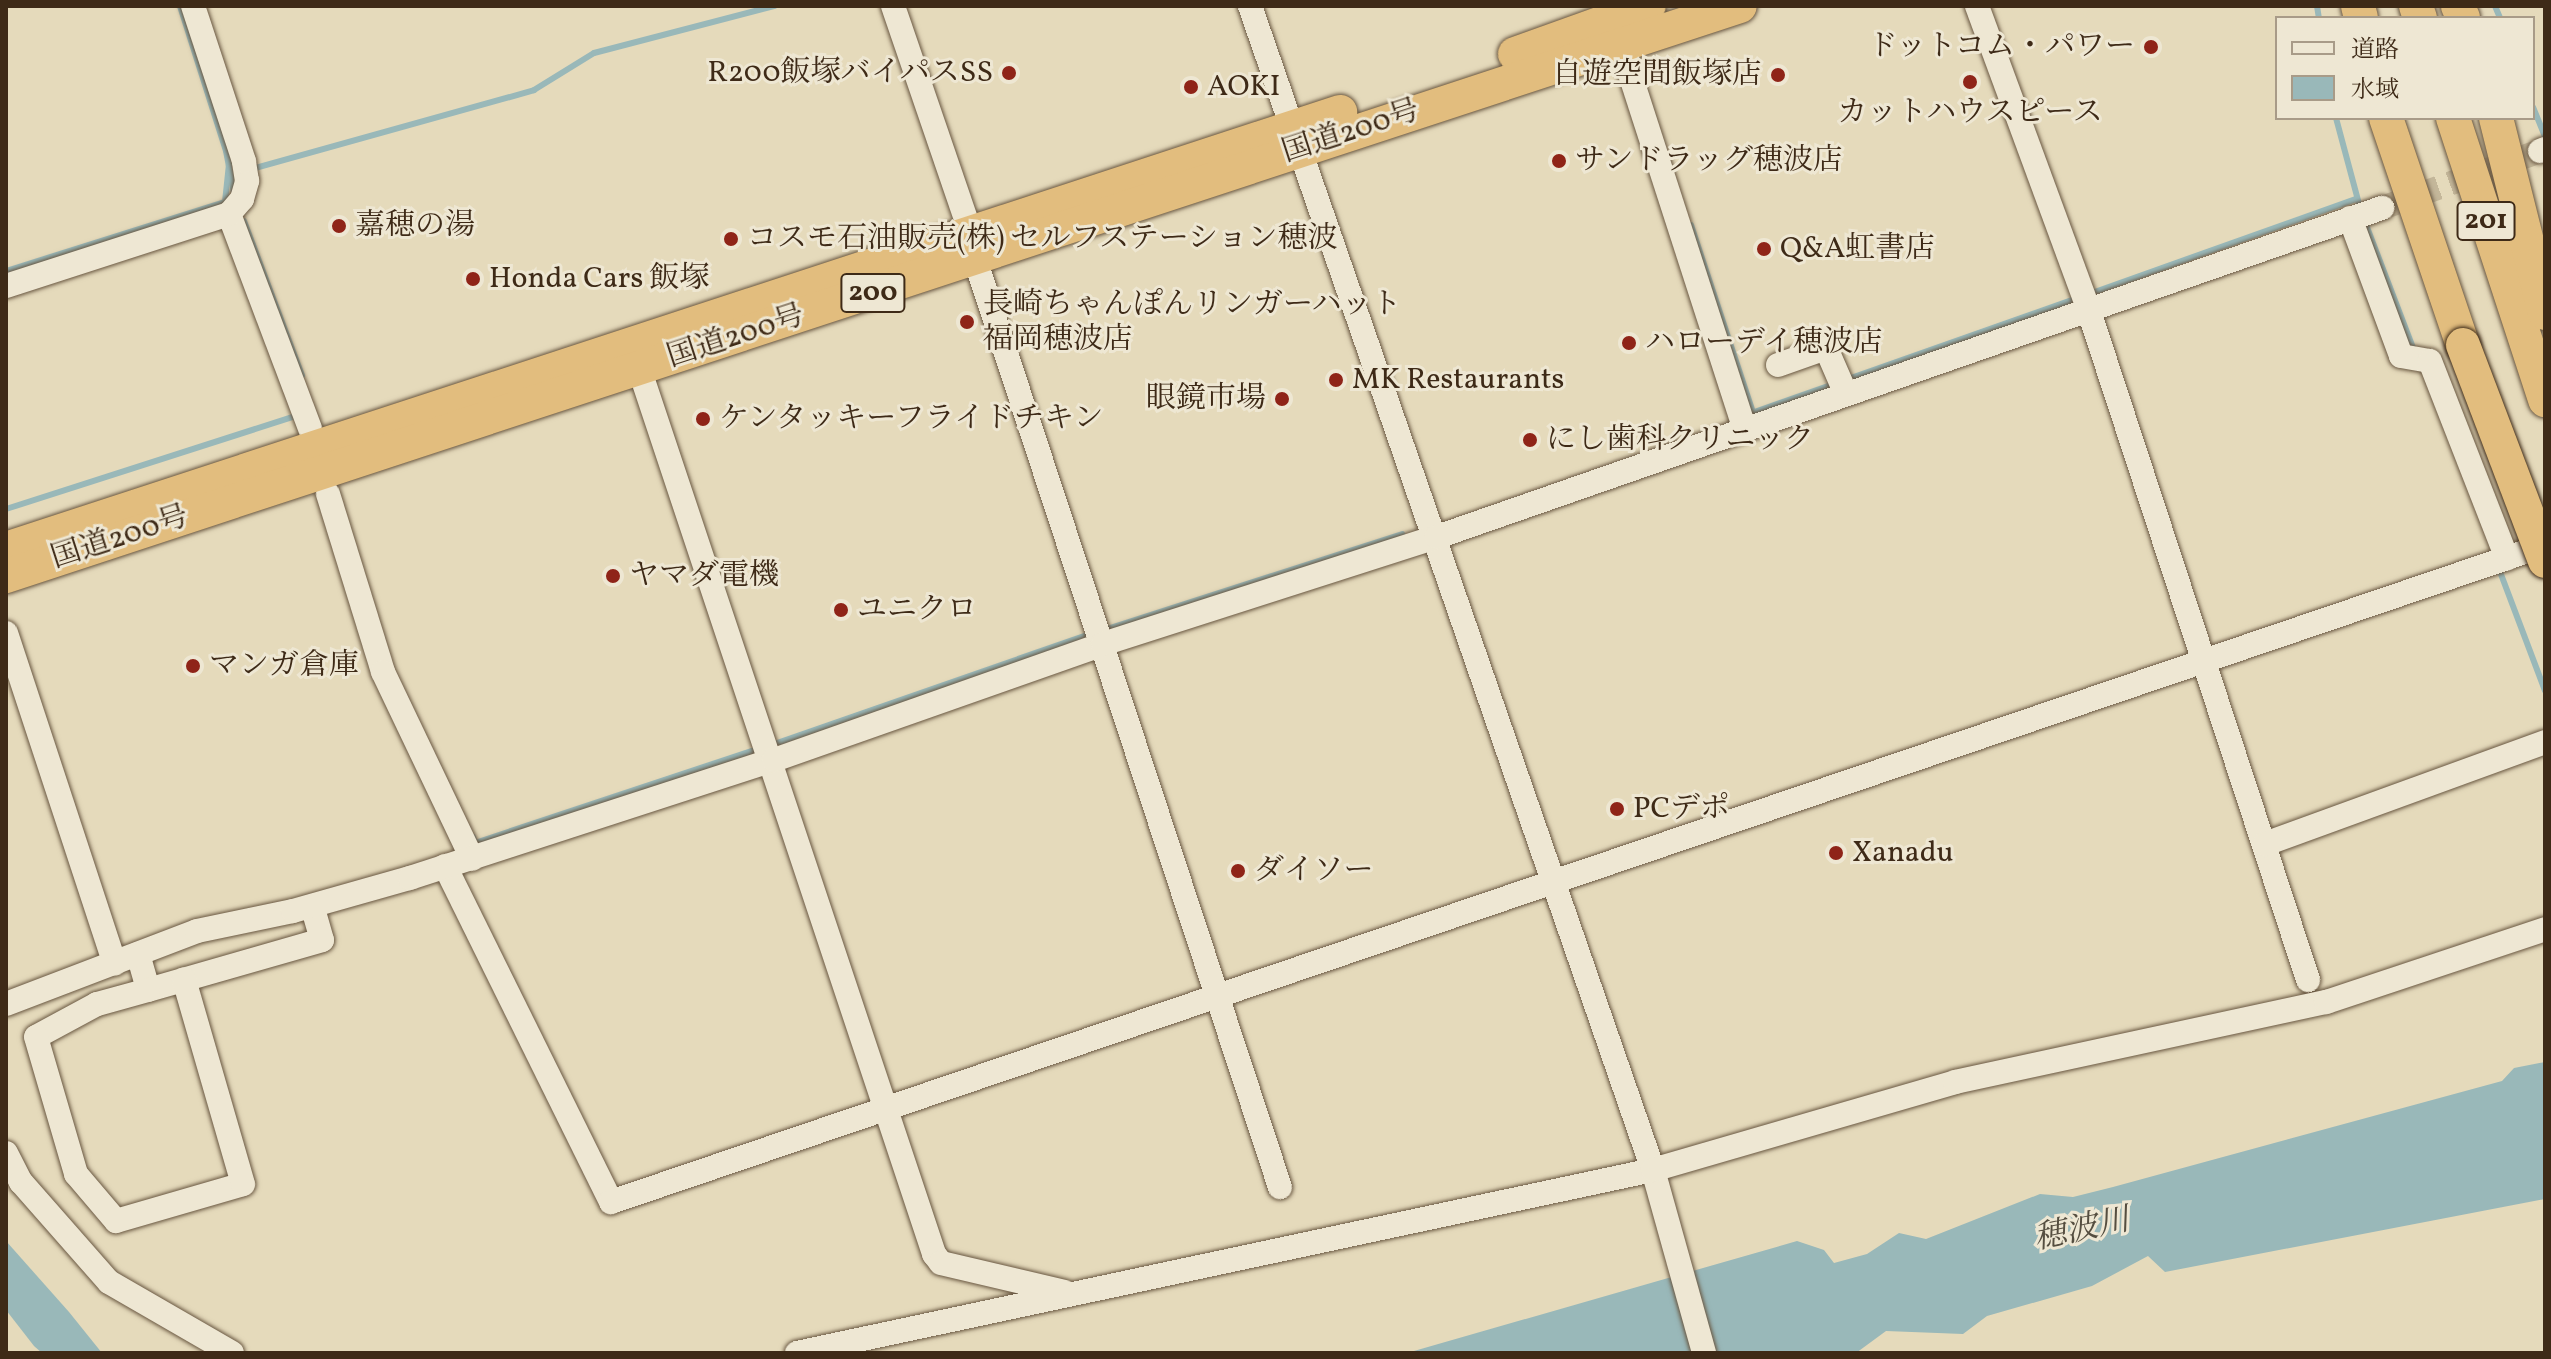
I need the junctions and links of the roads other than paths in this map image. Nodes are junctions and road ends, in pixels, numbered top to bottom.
1 (193, 6) edge
2 (893, 6) edge
3 (1250, 6) edge
4 (1649, 6) edge
5 (1740, 6) edge
6 (1977, 6) edge
7 (1620, 43) junction
8 (2387, 120) edge
9 (2454, 120) edge
10 (2496, 120) edge
11 (1296, 138) junction
12 (229, 214) junction
13 (973, 246) junction
14 (6, 286) edge
15 (2086, 301) junction
16 (2536, 315) edge
17 (1778, 365) dead end
18 (639, 368) junction
19 (1842, 384) junction
20 (2545, 400) edge
21 (310, 428) dead end
22 (1744, 428) junction
23 (328, 494) dead end
24 (1437, 537) junction
25 (2545, 545) edge
26 (6, 549) edge
27 (2500, 561) junction
28 (2545, 561) edge
29 (6, 576) edge
30 (6, 633) edge
31 (1103, 644) junction
32 (2205, 658) junction
33 (2545, 742) edge
34 (774, 760) junction
35 (2265, 844) junction
36 (472, 859) junction
37 (445, 866) junction
38 (1555, 882) junction
39 (312, 906) junction
40 (2545, 929) edge
41 (138, 954) junction
42 (115, 964) junction
43 (184, 979) junction
44 (2308, 980) dead end
45 (148, 990) junction
46 (1219, 995) junction
47 (6, 1004) edge
48 (887, 1108) junction
49 (6, 1153) edge
50 (1653, 1170) junction
51 (1280, 1187) dead end
52 (1071, 1293) junction
53 (232, 1353) edge
54 (797, 1353) edge
55 (1704, 1353) edge

1 - 12 street
2 - 13 street
3 - 11 street
4 - 11 highway, 国道200号 / 200
5 - 7 highway, 国道200号 / 200
6 - 15 street
7 - 11 highway, 国道200号 / 200
7 - 22 street
8 - 28 highway, bridge
9 - 16 highway, 201
10 - 16 highway
11 - 13 highway, 国道200号 / 200
11 - 24 street
12 - 14 street
12 - 21 street
13 - 18 highway, 国道200号 / 200
13 - 26 highway, 国道200号 / 200
13 - 31 street
15 - 19 street
15 - 27 street
15 - 32 street
16 - 20 highway, 201
17 - 19 street
18 - 29 highway, 国道200号 / 200
18 - 34 street
19 - 22 street
22 - 24 street
23 - 36 street
24 - 31 street
24 - 38 street
25 - 27 street
27 - 32 street
30 - 42 street
31 - 34 street
31 - 46 street
32 - 35 street
32 - 38 street
33 - 35 street
34 - 36 street
34 - 48 street
35 - 44 street
36 - 37 street
37 - 39 street
37 - 48 street
38 - 46 street
38 - 50 street
39 - 41 street
39 - 43 street
40 - 50 street
41 - 42 street
41 - 45 street
42 - 47 street
43 - 45 street
43 - 45 street
46 - 48 street
46 - 51 street
48 - 52 street
49 - 53 street
50 - 52 street
50 - 55 street
52 - 54 street

